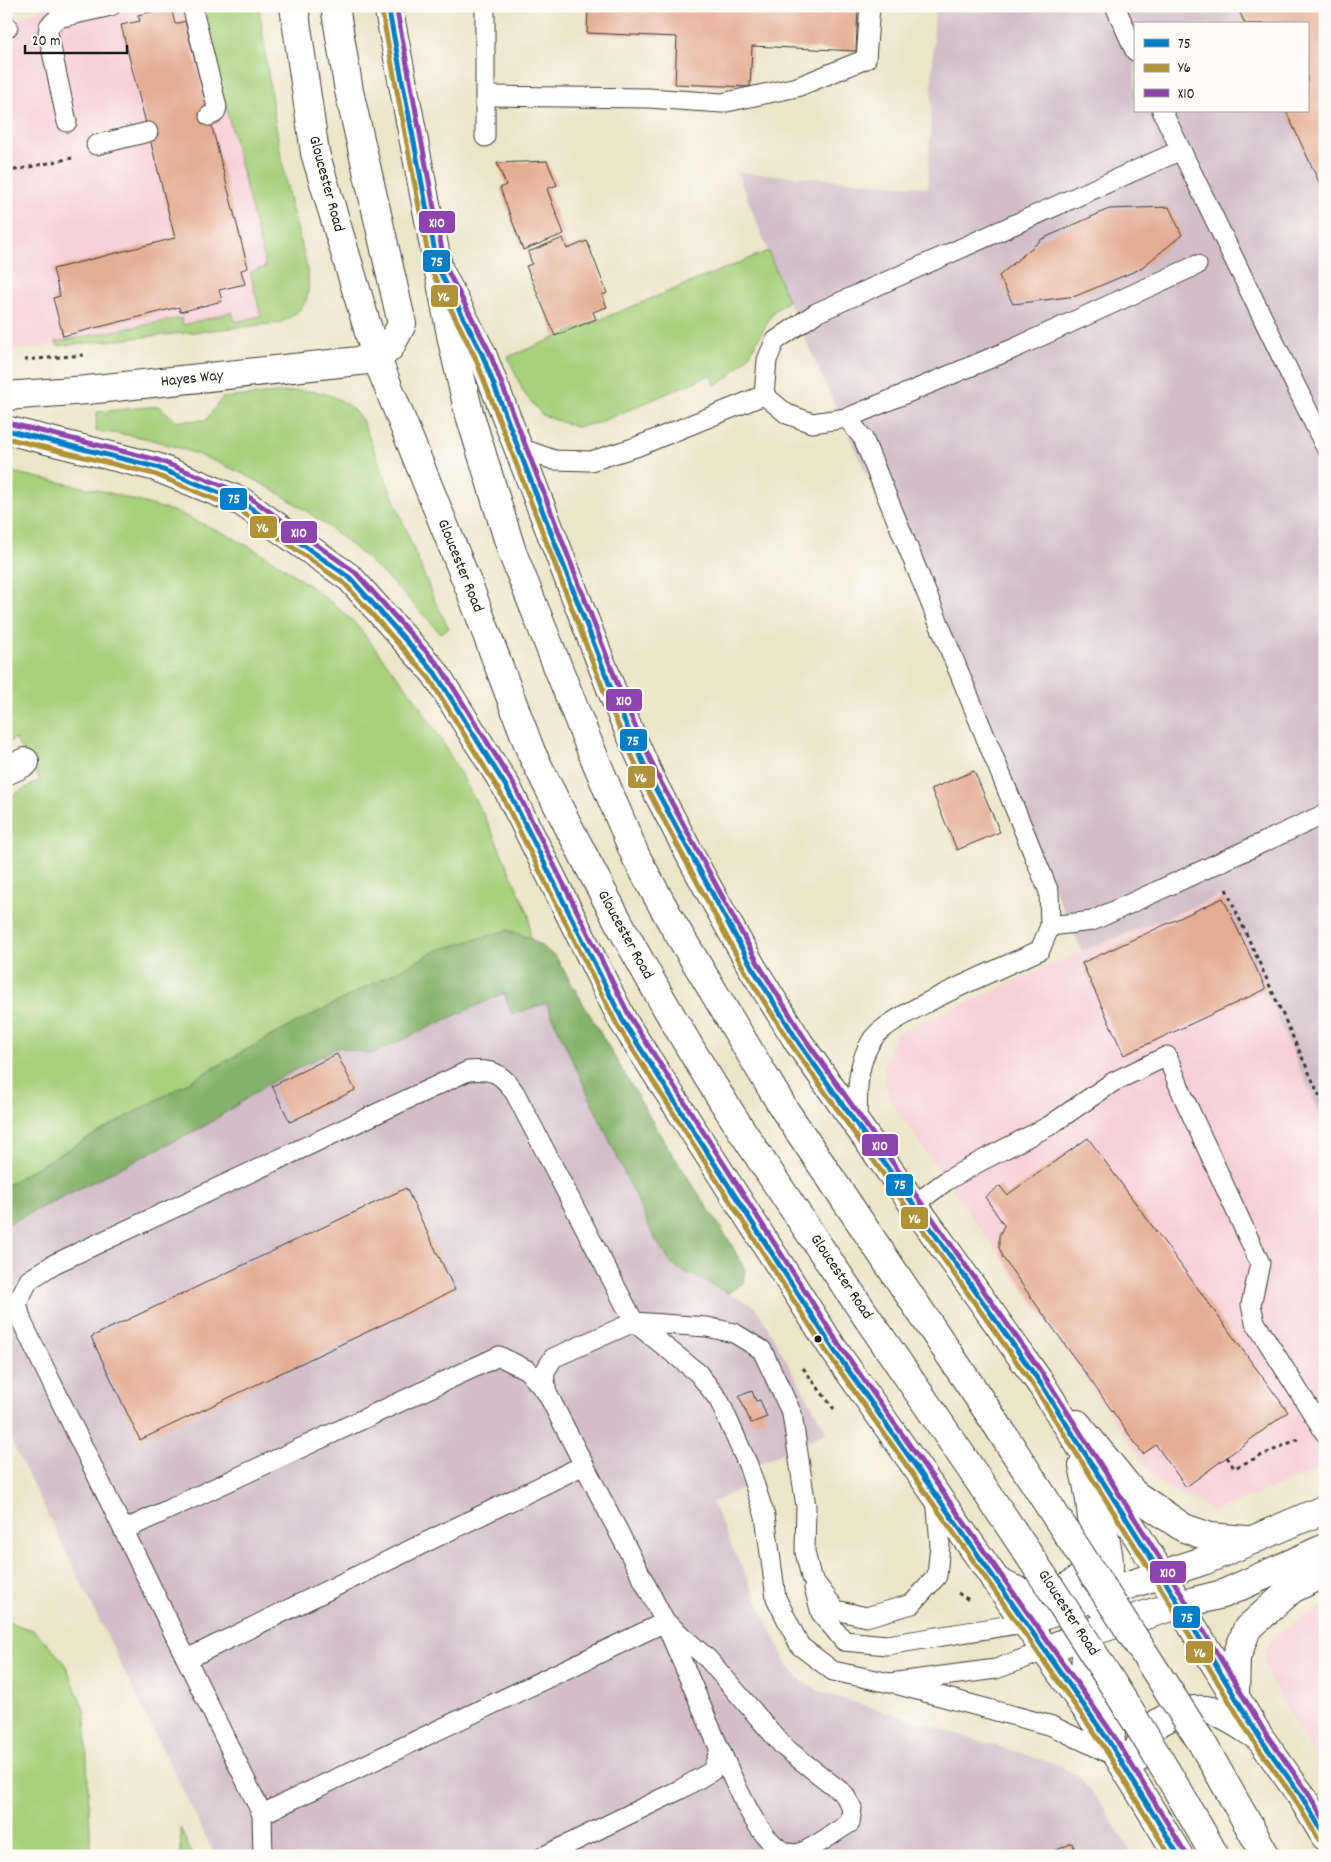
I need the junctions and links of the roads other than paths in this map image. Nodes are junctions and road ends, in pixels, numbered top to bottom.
1 (111, 6) edge
2 (192, 6) edge
3 (294, 6) edge
4 (335, 6) edge
5 (388, 6) edge
6 (485, 6) edge
7 (870, 6) edge
8 (1115, 6) edge
9 (1134, 49) edge
10 (486, 96) junction
11 (1162, 112) edge
12 (209, 116) dead end
13 (67, 122) dead end
14 (148, 132) dead end
15 (485, 137) dead end
16 (96, 145) dead end
17 (1179, 151) junction
18 (1197, 265) dead end
19 (438, 268) junction
20 (377, 359) junction
21 (764, 395) junction
22 (6, 396) edge
23 (847, 418) junction
24 (6, 430) edge
25 (517, 446) junction
26 (1325, 446) edge
27 (1325, 814) edge
28 (1050, 926) junction
29 (857, 1125) junction
30 (914, 1205) junction
31 (634, 1322) junction
32 (1041, 1384) junction
33 (547, 1393) junction
34 (1323, 1431) edge
35 (1077, 1445) junction
36 (584, 1465) junction
37 (936, 1494) junction
38 (1090, 1495) junction
39 (1325, 1509) edge
40 (124, 1530) junction
41 (1252, 1540) junction
42 (1325, 1548) edge
43 (1325, 1573) edge
44 (1162, 1576) junction
45 (811, 1577) junction
46 (995, 1579) junction
47 (1110, 1591) junction
48 (1178, 1605) junction
49 (665, 1622) junction
50 (1024, 1622) junction
51 (1088, 1633) junction
52 (1044, 1651) junction
53 (187, 1659) junction
54 (890, 1683) junction
55 (1235, 1696) junction
56 (1260, 1738) junction
57 (720, 1750) junction
58 (1120, 1759) junction
59 (1146, 1801) junction
60 (262, 1814) junction
61 (1325, 1836) edge
62 (263, 1856) edge
63 (544, 1856) edge
64 (1179, 1856) edge
65 (1215, 1856) edge
66 (1266, 1856) edge

1 - 13 lane
2 - 12 lane
3 - 20 main road, Gloucester Road
4 - 20 main road
5 - 19 main road
6 - 10 lane
7 - 10 lane
8 - 9 lane
10 - 15 lane
11 - 17 lane
14 - 16 lane
17 - 21 lane
17 - 26 lane
18 - 23 lane
19 - 25 main road
19 - 66 main road, bridge
20 - 22 main road, Hayes Way
20 - 65 main road, Gloucester Road, bridge
21 - 23 lane
21 - 25 lane
23 - 28 lane
24 - 37 main road
25 - 29 main road
27 - 28 lane
28 - 29 lane
29 - 30 main road
30 - 32 main road
30 - 34 lane
31 - 33 lane
31 - 40 lane
31 - 45 lane
31 - 54 lane
32 - 35 main road
32 - 41 main road
33 - 36 lane
33 - 40 lane
35 - 38 main road
35 - 44 main road
36 - 49 lane
36 - 53 lane
37 - 45 lane
37 - 46 main road
38 - 46 main road
38 - 47 main road
39 - 41 main road
40 - 53 lane
41 - 44 main road
42 - 48 main road
43 - 55 main road
44 - 47 main road
44 - 48 main road
45 - 50 lane
46 - 50 main road
47 - 50 main road
47 - 51 main road
48 - 51 main road
48 - 55 main road
49 - 57 lane
49 - 57 lane
49 - 60 lane
50 - 52 main road
51 - 52 main road
51 - 58 main road
52 - 54 lane
52 - 58 main road
53 - 60 lane
54 - 58 lane
55 - 56 main road
56 - 59 main road
56 - 61 main road
57 - 63 lane
58 - 59 main road
59 - 64 main road
60 - 62 lane

